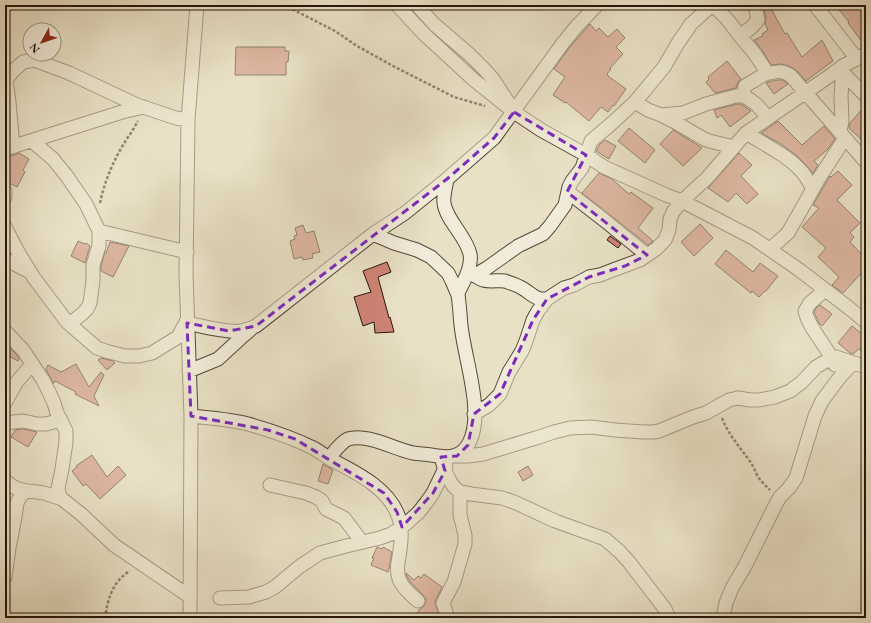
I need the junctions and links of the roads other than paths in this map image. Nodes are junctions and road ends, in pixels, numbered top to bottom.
1 (197, 5) edge
2 (397, 5) edge
3 (417, 5) edge
4 (597, 5) edge
5 (712, 5) edge
6 (755, 5) edge
7 (815, 5) edge
8 (740, 36) junction
9 (861, 56) edge
10 (842, 69) junction
11 (765, 74) junction
12 (6, 80) edge
13 (806, 93) junction
14 (743, 96) junction
15 (841, 96) junction
16 (866, 96) edge
17 (635, 102) junction
18 (146, 108) junction
19 (514, 112) junction
20 (824, 113) junction
21 (661, 115) junction
22 (768, 118) junction
23 (188, 120) junction
24 (746, 133) junction
25 (842, 134) junction
26 (32, 140) junction
27 (734, 147) junction
28 (9, 148) edge
29 (586, 156) junction
30 (866, 162) edge
31 (448, 179) junction
32 (813, 189) junction
33 (5, 191) edge
34 (568, 192) junction
35 (5, 197) edge
36 (682, 201) junction
37 (5, 228) edge
38 (99, 232) junction
39 (373, 234) junction
40 (770, 249) junction
41 (187, 252) junction
42 (646, 255) junction
43 (5, 259) edge
44 (31, 272) junction
45 (471, 275) junction
46 (825, 290) junction
47 (458, 295) junction
48 (547, 299) junction
49 (187, 321) junction
50 (67, 322) junction
51 (866, 322) edge
52 (256, 326) junction
53 (5, 331) edge
54 (832, 358) junction
55 (852, 363) junction
56 (32, 364) junction
57 (866, 367) edge
58 (189, 371) junction
59 (840, 377) junction
60 (5, 403) edge
61 (474, 414) junction
62 (191, 416) junction
63 (60, 420) junction
64 (5, 424) edge
65 (450, 456) junction
66 (329, 458) junction
67 (445, 471) junction
68 (5, 480) edge
69 (270, 485) dead end
70 (27, 491) junction
71 (460, 492) junction
72 (62, 499) junction
73 (402, 527) junction
74 (362, 542) junction
75 (5, 577) edge
76 (189, 596) junction
77 (220, 598) dead end
78 (418, 601) dead end
79 (447, 615) dead end
80 (190, 618) edge
81 (670, 618) edge
82 (723, 618) edge

1 - 23 street
2 - 19 street
3 - 19 street
4 - 19 street
5 - 8 street
5 - 17 street
6 - 8 street
7 - 9 street
8 - 11 street
9 - 10 street
10 - 13 street
10 - 15 street
10 - 16 street
11 - 13 street
11 - 14 street
12 - 18 street
12 - 28 street
13 - 20 street
13 - 22 street
14 - 21 street
14 - 22 street
15 - 20 street
15 - 25 street
17 - 21 street
17 - 29 street
18 - 23 street
18 - 26 street
19 - 29 street
19 - 31 street
20 - 25 street
21 - 27 street
22 - 24 street
23 - 41 street
24 - 27 street
24 - 32 street
25 - 30 street
25 - 32 street
26 - 28 street
26 - 38 street
27 - 36 street
29 - 34 street
29 - 36 street
31 - 39 street
31 - 45 street
32 - 40 street
33 - 35 street
34 - 42 street
34 - 45 street
36 - 40 street
36 - 42 street
37 - 44 street
38 - 41 street
38 - 50 street
39 - 47 street
39 - 52 street
40 - 46 street
41 - 49 street
42 - 48 street
43 - 44 street
44 - 50 street
45 - 47 street
45 - 48 street
46 - 51 street
46 - 54 street
47 - 61 street
48 - 61 street
49 - 50 street
49 - 52 street
49 - 58 street
52 - 58 street
53 - 56 street
54 - 55 street
54 - 59 street
54 - 65 street
55 - 57 street
55 - 59 street
56 - 60 street
56 - 63 street
58 - 62 street
59 - 82 street
61 - 65 street
62 - 66 street
62 - 76 street
63 - 64 street
63 - 72 street
65 - 66 street
65 - 67 street
66 - 73 street
67 - 71 street
67 - 73 street
68 - 70 street
69 - 74 street
70 - 72 street
70 - 75 street
71 - 79 street
71 - 81 street
72 - 76 street
73 - 74 street
73 - 78 street
74 - 77 street
76 - 80 street

